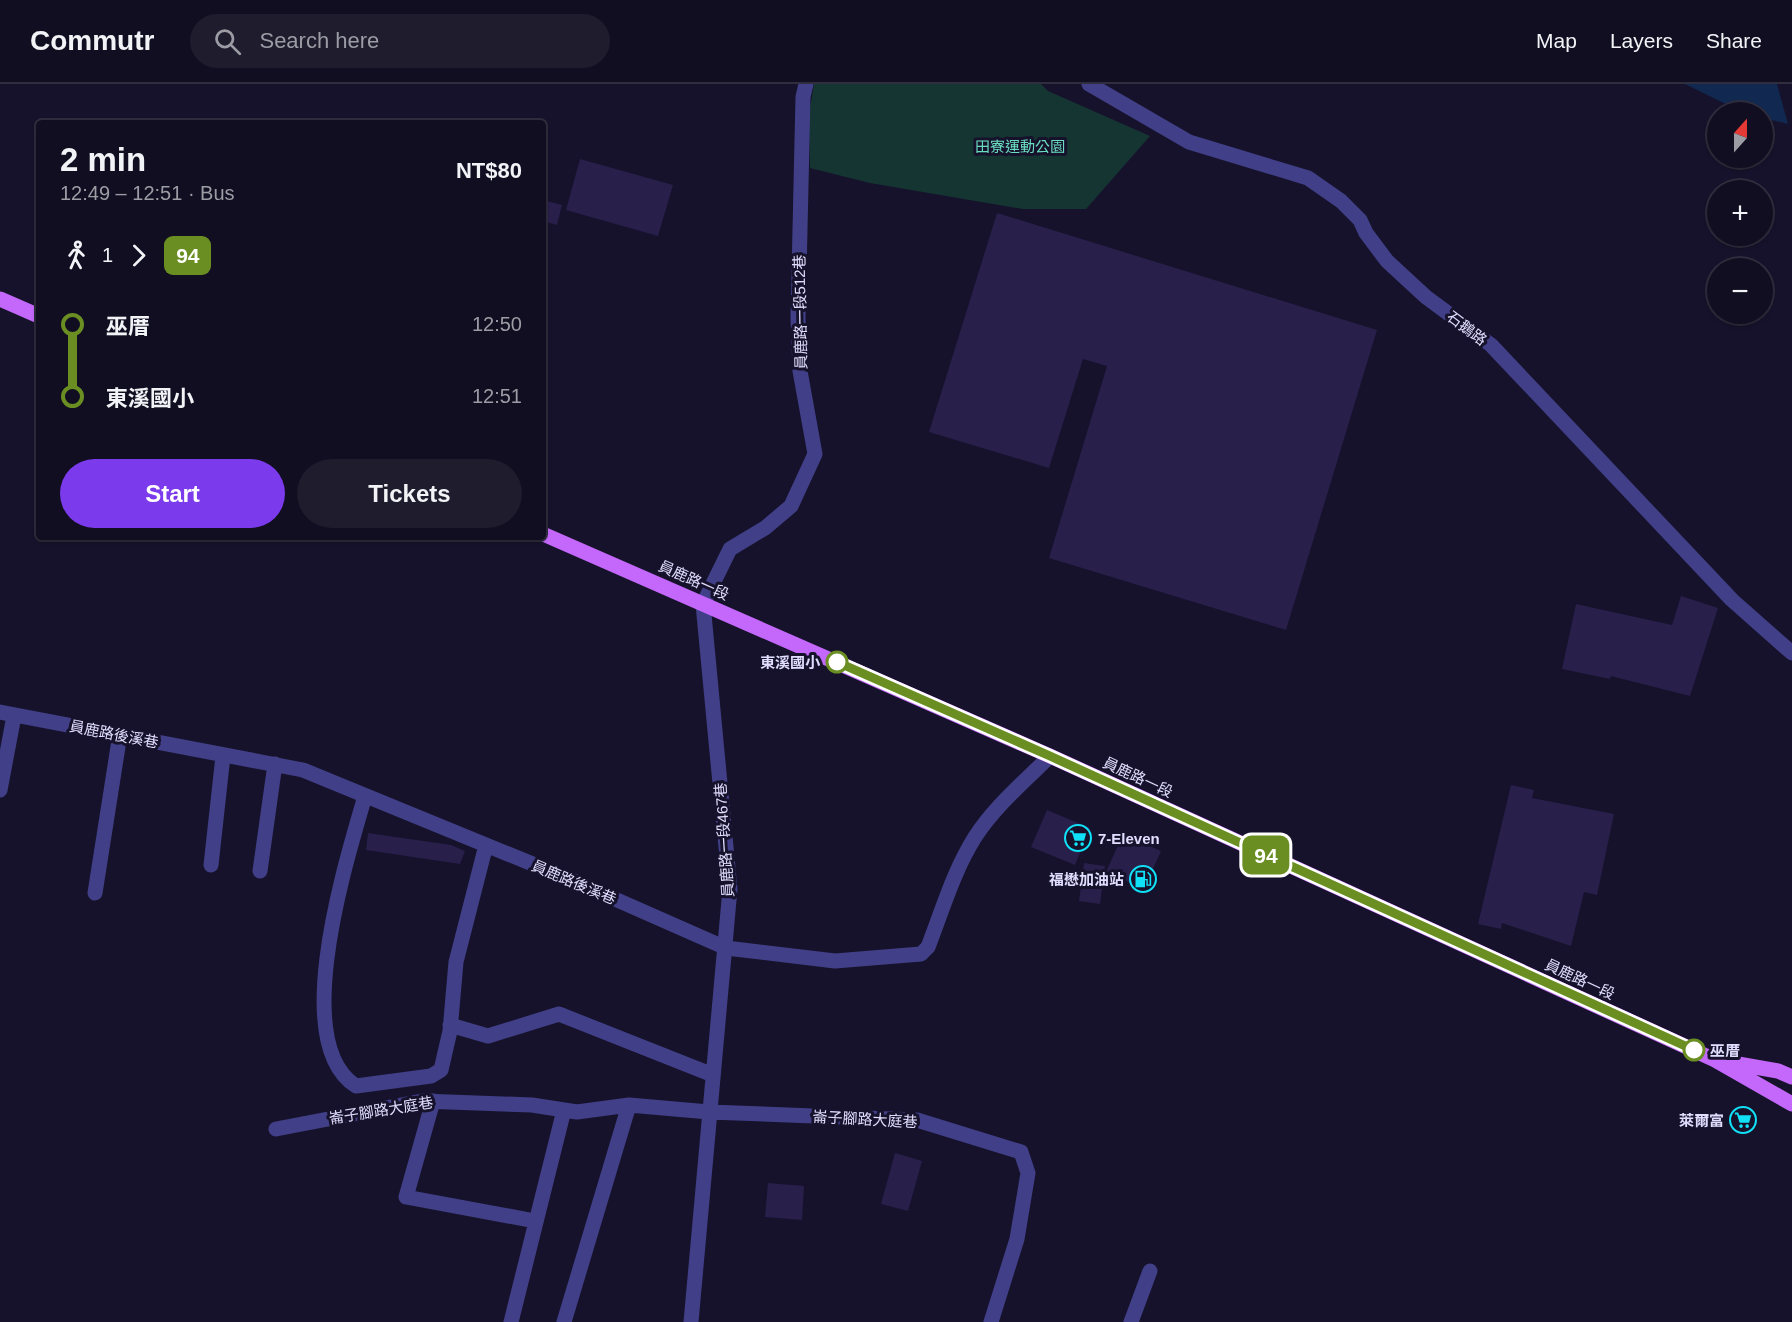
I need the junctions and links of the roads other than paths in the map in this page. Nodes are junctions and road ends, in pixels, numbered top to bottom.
1 (806, 84) edge
2 (1089, 84) edge
3 (0, 299) edge
4 (36, 315) edge
5 (546, 535) edge
6 (703, 604) junction
7 (1792, 653) edge
8 (7, 714) edge
9 (120, 734) junction
10 (223, 756) junction
11 (1050, 756) junction
12 (275, 764) junction
13 (0, 790) edge
14 (365, 796) junction
15 (486, 845) junction
16 (211, 865) dead end
17 (260, 871) dead end
18 (95, 893) dead end
19 (726, 948) junction
20 (450, 1025) junction
21 (1715, 1060) junction
22 (713, 1075) junction
23 (1792, 1077) edge
24 (433, 1101) junction
25 (1792, 1104) edge
26 (629, 1105) junction
27 (564, 1110) junction
28 (709, 1112) junction
29 (276, 1129) dead end
30 (535, 1221) junction
31 (1150, 1271) dead end
32 (511, 1322) edge
33 (564, 1322) edge
34 (691, 1322) edge
35 (991, 1322) edge
36 (1131, 1322) edge

1 - 6 street, 員鹿路一段512巷
2 - 7 street, 石鵝路
3 - 4 main road
5 - 6 main road, 員鹿路一段
6 - 11 main road, 員鹿路一段
6 - 19 street, 員鹿路一段467巷
8 - 9 street, 員鹿路後溪巷
8 - 13 street
9 - 10 street, 員鹿路後溪巷
9 - 18 street
10 - 12 street, 員鹿路後溪巷
10 - 16 street
11 - 19 street, 員鹿路後溪巷
11 - 21 main road, 員鹿路一段
12 - 14 street, 員鹿路後溪巷
12 - 17 street
14 - 15 street, 員鹿路後溪巷
14 - 20 street
15 - 19 street, 員鹿路後溪巷
15 - 20 street
19 - 22 street, 員鹿路一段467巷
20 - 22 street
21 - 23 main road, 員鹿路一段
21 - 25 main road, 員鹿路一段
22 - 28 street, 員鹿路一段467巷
24 - 27 street, 崙子腳路大庭巷
24 - 29 street, 崙子腳路大庭巷
24 - 30 street
26 - 27 street, 崙子腳路大庭巷
26 - 28 street, 崙子腳路大庭巷
26 - 33 street
27 - 30 street
28 - 34 street
28 - 35 street, 崙子腳路大庭巷
30 - 32 street
31 - 36 street

